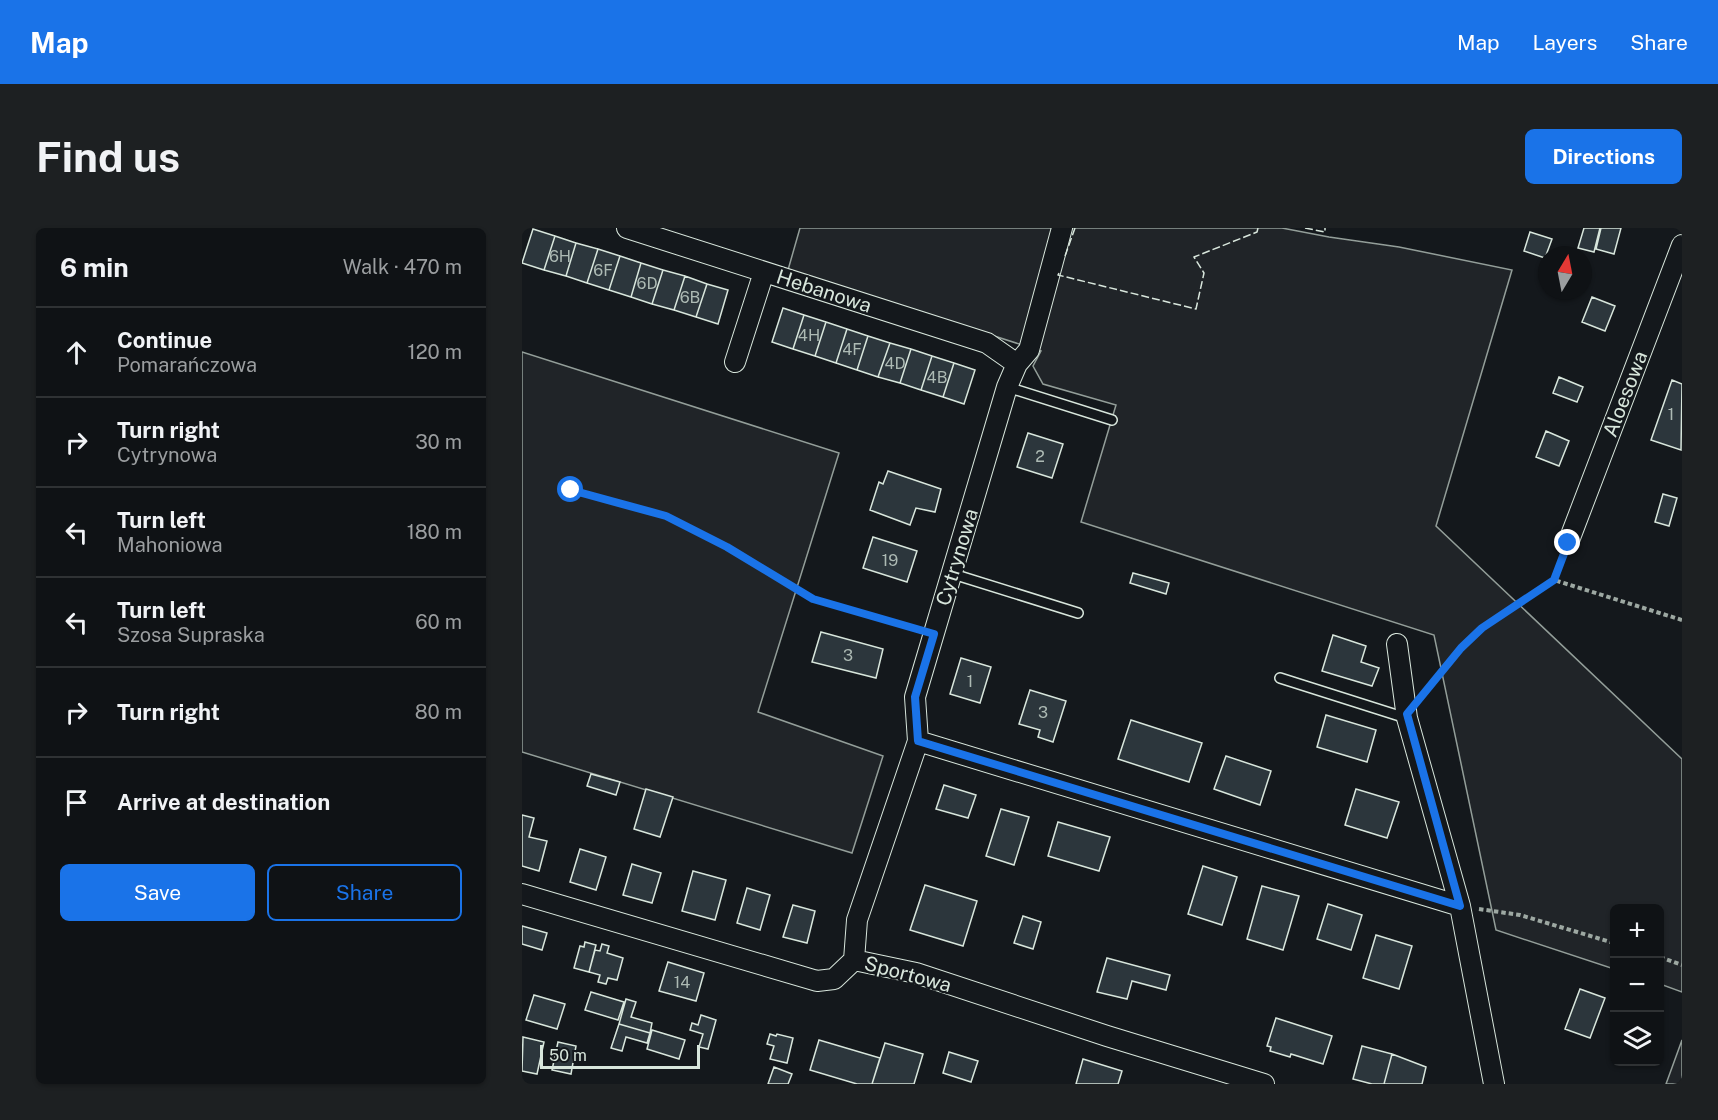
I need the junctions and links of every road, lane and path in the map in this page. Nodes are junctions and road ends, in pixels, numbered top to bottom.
1 (627, 228) edge
2 (1062, 228) edge
3 (1682, 245) edge
4 (764, 272) junction
5 (735, 362) dead end
6 (1017, 364) junction
7 (1007, 387) junction
8 (1112, 420) dead end
9 (571, 490) dead end
10 (1568, 543) joint
11 (952, 574) junction
12 (1554, 580) junction
13 (1078, 613) dead end
14 (1682, 620) edge
15 (934, 634) junction
16 (1397, 644) dead end
17 (1280, 678) dead end
18 (1407, 716) junction
19 (918, 741) junction
20 (522, 894) edge
21 (1460, 906) junction
22 (1610, 942) edge
23 (1662, 958) edge
24 (854, 960) junction
25 (1682, 965) edge
26 (1264, 1084) edge
27 (1494, 1084) edge

1 - 4 street, Hebanowa
2 - 6 street, Cytrynowa
3 - 10 street, Aloesowa
4 - 5 street
4 - 6 street, Hebanowa
6 - 7 street, Cytrynowa
7 - 8 lane
7 - 11 street, Cytrynowa
9 - 15 path
10 - 12 path
11 - 13 lane
11 - 15 street, Cytrynowa
12 - 14 path
12 - 18 path
15 - 19 street, Cytrynowa
16 - 18 street
17 - 18 lane
18 - 21 street
19 - 21 street
19 - 24 street, Cytrynowa
20 - 24 street, Sportowa
21 - 22 path
21 - 27 street
23 - 25 path
24 - 26 street, Sportowa

